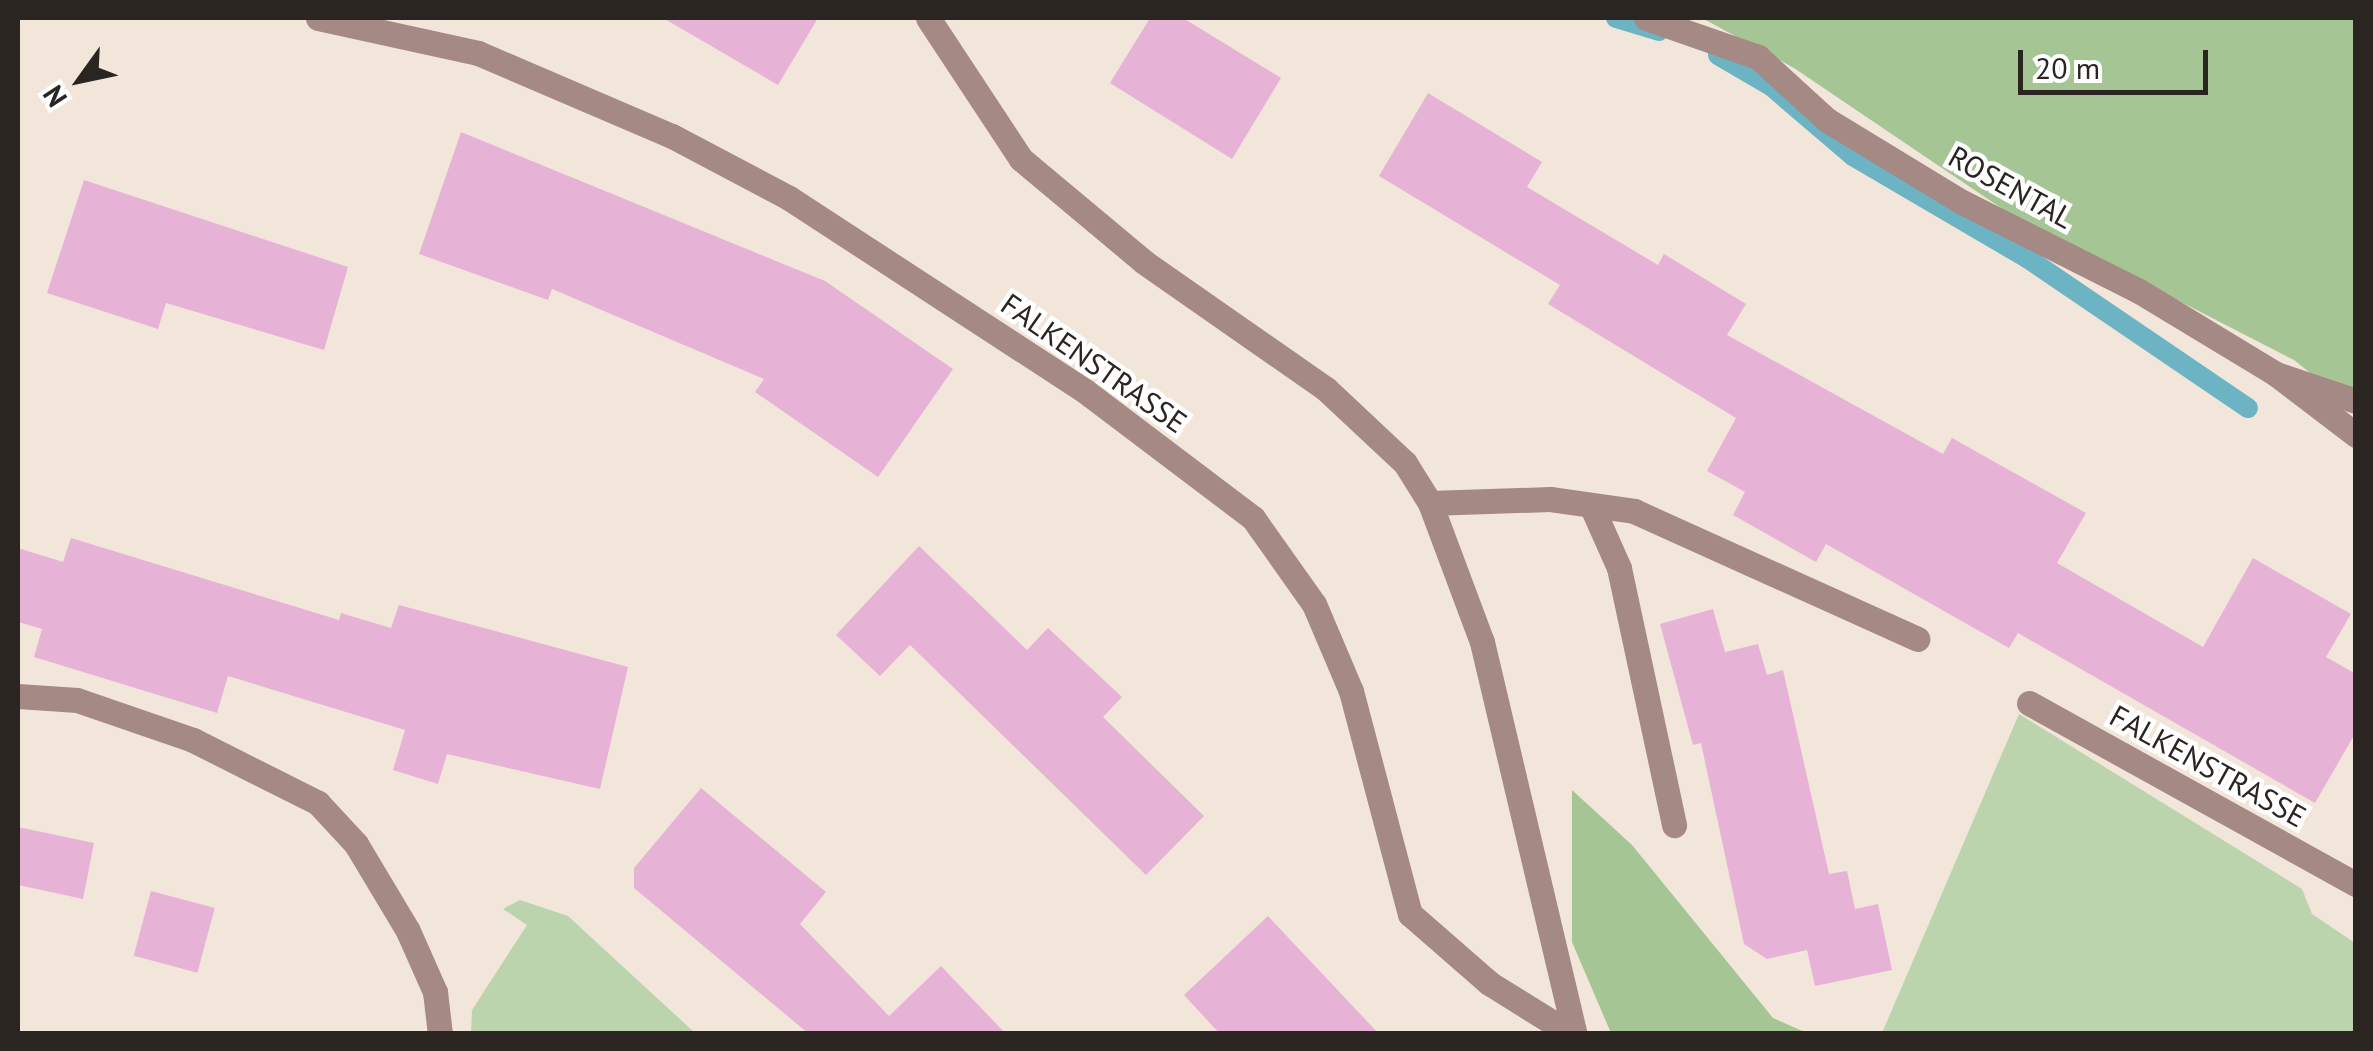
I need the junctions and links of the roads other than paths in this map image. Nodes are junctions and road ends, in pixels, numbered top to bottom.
1 (318, 18) edge
2 (928, 18) edge
3 (1646, 18) edge
4 (2276, 374) junction
5 (2356, 401) edge
6 (2356, 436) edge
7 (1430, 503) junction
8 (1591, 504) junction
9 (1917, 640) dead end
10 (18, 696) edge
11 (2029, 704) dead end
12 (1674, 825) dead end
13 (2356, 884) edge
14 (440, 1034) edge
15 (1573, 1034) edge

1 - 15 street, FALKENSTRASSE
2 - 7 street, FALKENSTRASSE
3 - 4 street, ROSENTAL
4 - 5 street, ROSENTAL
4 - 6 street
7 - 8 street
7 - 15 street, FALKENSTRASSE
8 - 9 street
8 - 12 street
10 - 14 street
11 - 13 street, FALKENSTRASSE

